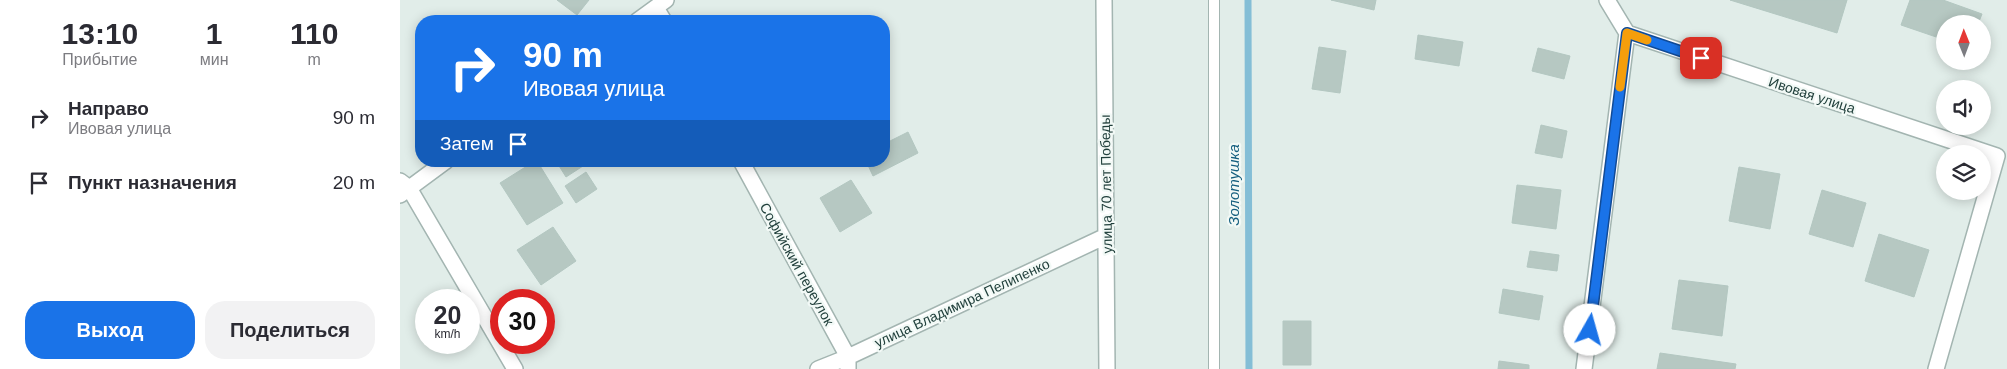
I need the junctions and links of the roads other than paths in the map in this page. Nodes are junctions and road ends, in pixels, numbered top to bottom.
1 (1104, 0) edge
2 (1214, 0) edge
3 (1607, 0) edge
4 (661, 4) edge
5 (645, 15) edge
6 (1627, 33) junction
7 (2002, 158) edge
8 (436, 167) edge
9 (744, 167) edge
10 (403, 188) edge
11 (1106, 236) junction
12 (848, 363) edge
13 (515, 369) edge
14 (818, 369) edge
15 (1107, 369) edge
16 (1214, 369) edge
17 (1584, 369) edge
18 (1936, 369) edge

1 - 11 street, улица 70 лет Победы
2 - 16 lane
3 - 6 street
4 - 5 street
6 - 7 street, Ивовая улица
6 - 17 street
7 - 18 street
8 - 10 street
9 - 12 street, Софийский переулок
10 - 13 street
11 - 12 street, улица Владимира Пелипенко
11 - 15 street, улица 70 лет Победы
12 - 14 street, улица Владимира Пелипенко

